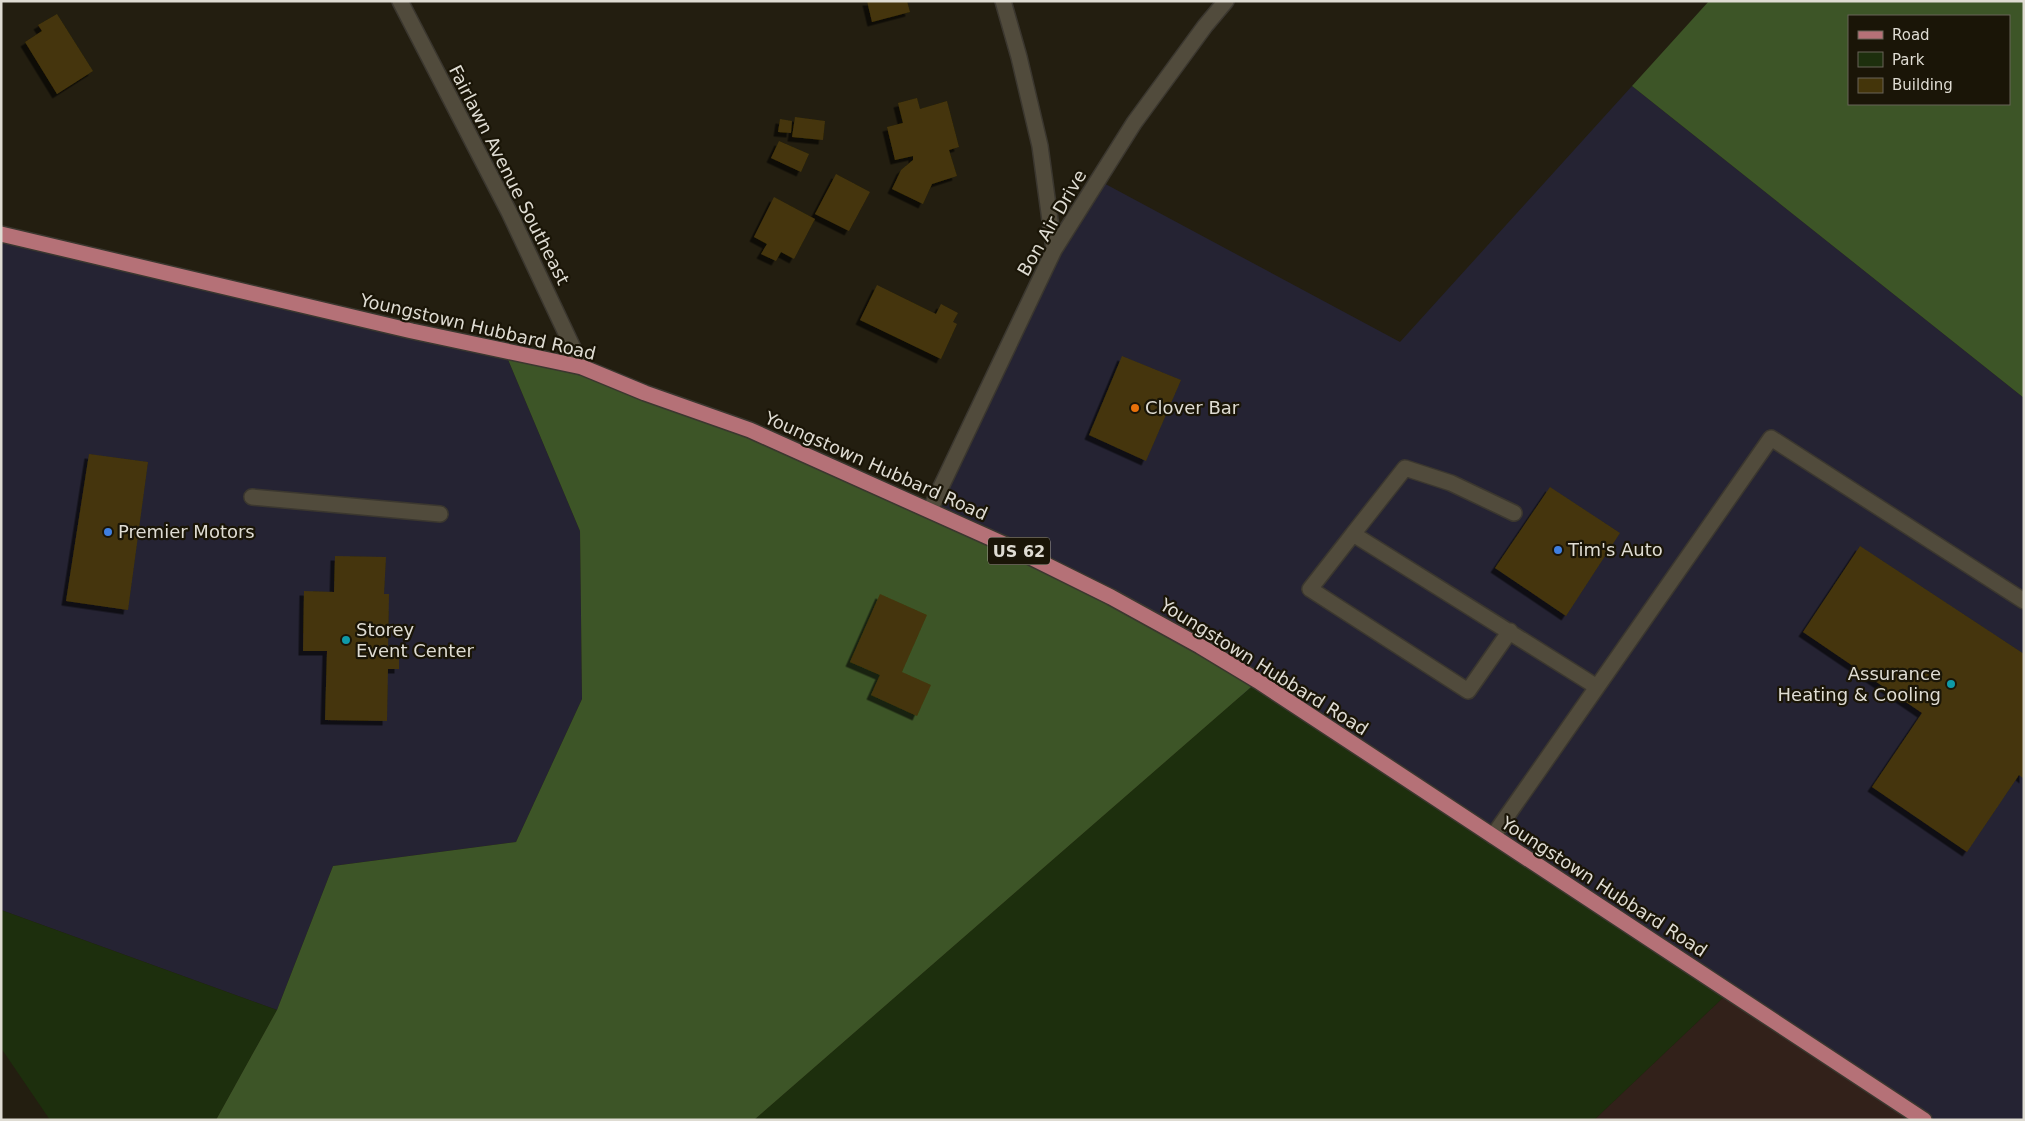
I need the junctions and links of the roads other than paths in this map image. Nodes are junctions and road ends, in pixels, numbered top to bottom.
1 (400, 1) edge
2 (1003, 1) edge
3 (1226, 1) edge
4 (1, 234) edge
5 (1054, 250) junction
6 (582, 367) junction
7 (252, 497) dead end
8 (930, 510) junction
9 (1514, 513) dead end
10 (440, 514) dead end
11 (1353, 534) junction
12 (2024, 601) edge
13 (1510, 631) junction
14 (1597, 687) junction
15 (1493, 836) junction
16 (1924, 1120) edge

1 - 6 street, Fairlawn Avenue Southeast
2 - 5 street
3 - 5 street, Bon Air Drive
4 - 6 main road, Youngstown Hubbard Road / US 62
5 - 8 street, Bon Air Drive
6 - 8 main road, Youngstown Hubbard Road / US 62
7 - 10 street
8 - 15 main road, Youngstown Hubbard Road / US 62
9 - 11 street
11 - 13 street
11 - 13 street
12 - 14 street
13 - 14 street
14 - 15 street
15 - 16 main road, Youngstown Hubbard Road / US 62

